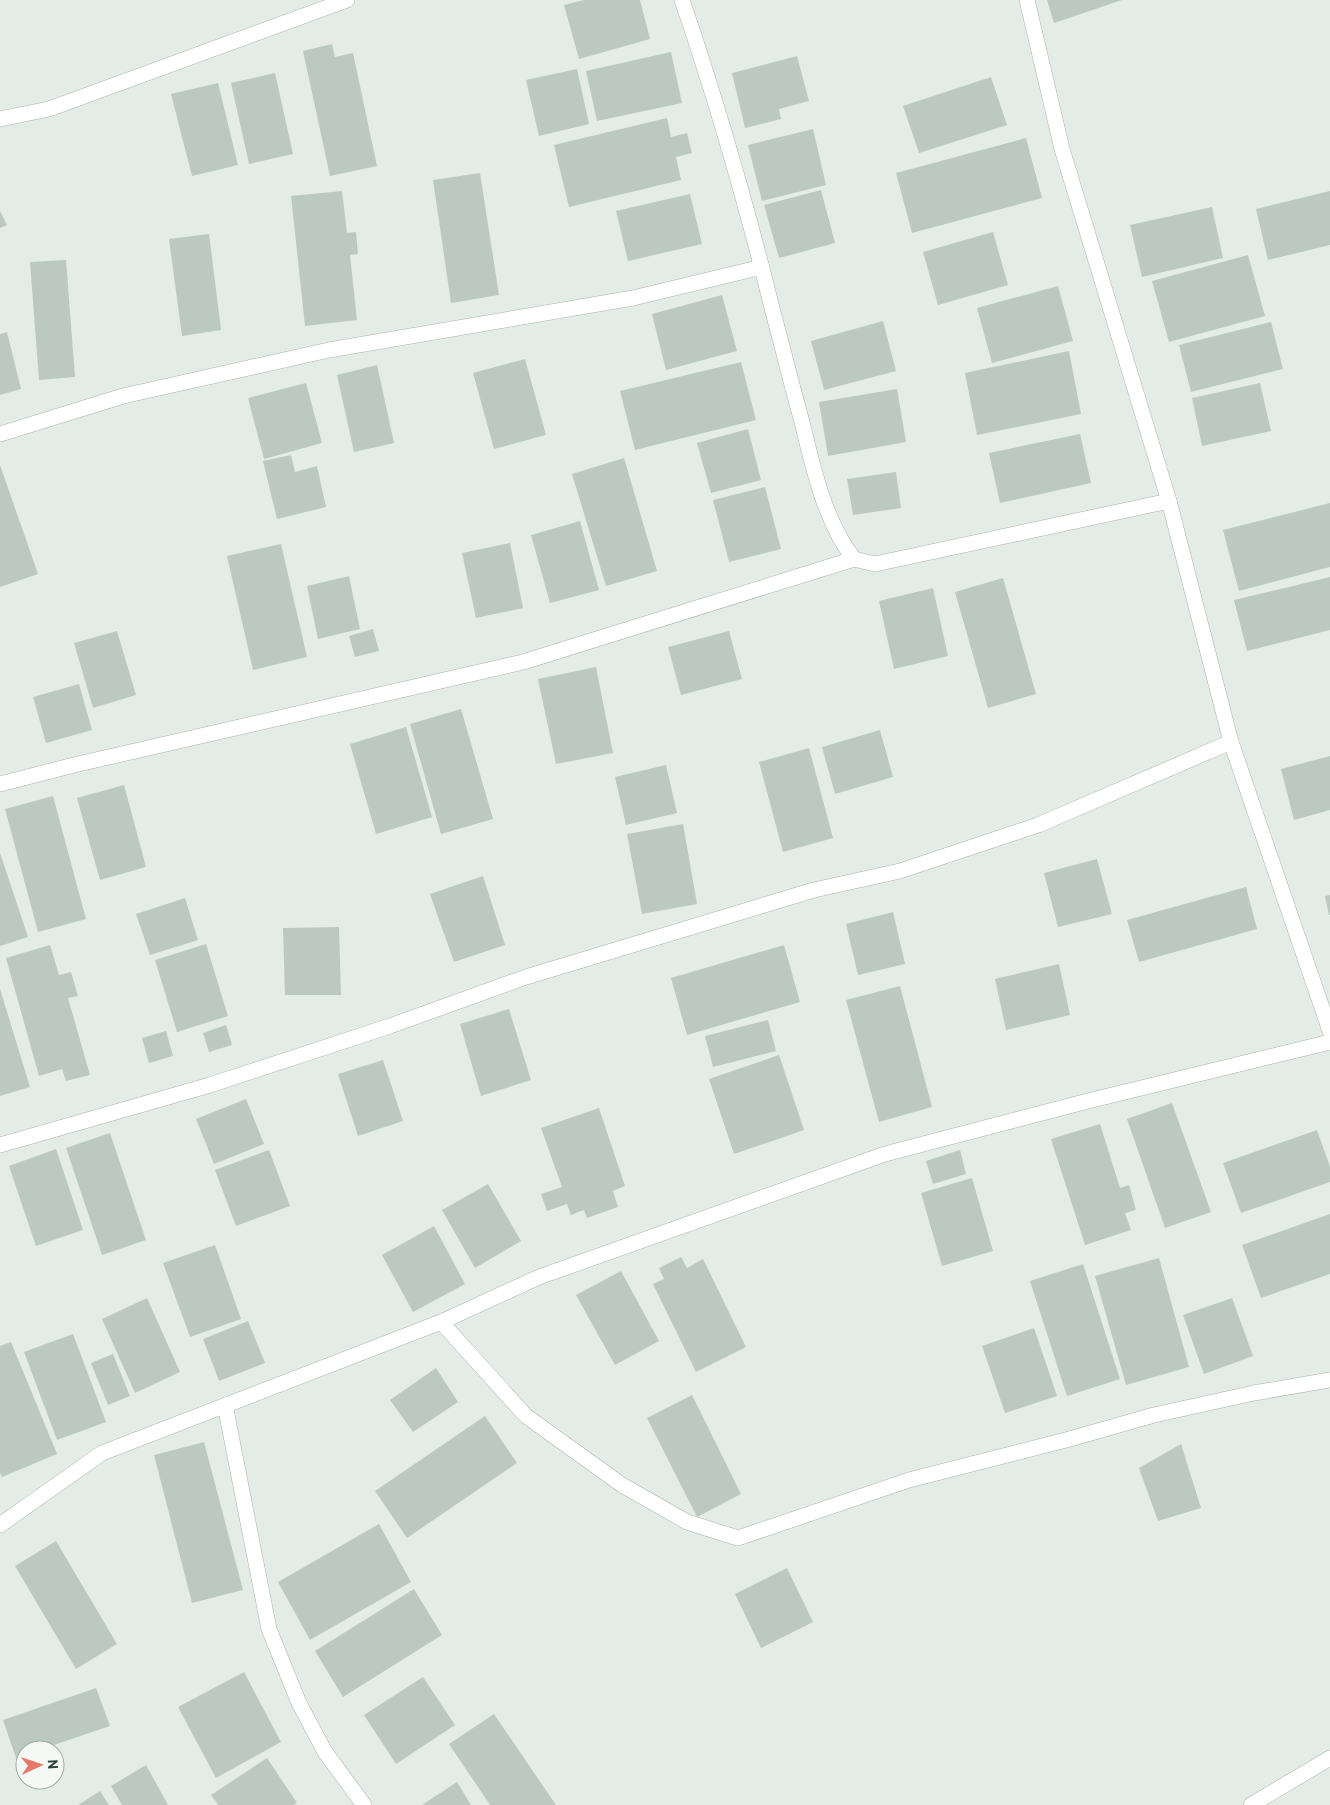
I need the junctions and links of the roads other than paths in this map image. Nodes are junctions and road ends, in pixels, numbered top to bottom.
1 (347, 0) edge
2 (682, 0) edge
3 (1027, 0) edge
4 (0, 119) edge
5 (762, 267) junction
6 (0, 434) edge
7 (1169, 501) junction
8 (854, 559) junction
9 (1230, 742) junction
10 (0, 784) edge
11 (1330, 1031) edge
12 (1330, 1042) edge
13 (0, 1145) edge
14 (441, 1322) junction
15 (1330, 1380) edge
16 (225, 1405) junction
17 (0, 1524) edge
18 (1330, 1758) edge
19 (364, 1805) edge
20 (1251, 1805) edge

1 - 4 street
2 - 5 street
3 - 7 street
5 - 6 street
5 - 8 street
7 - 8 street
7 - 9 street
8 - 10 street
9 - 11 street
9 - 13 street
12 - 14 street
14 - 15 street
14 - 16 street
16 - 17 street
16 - 19 street
18 - 20 street

